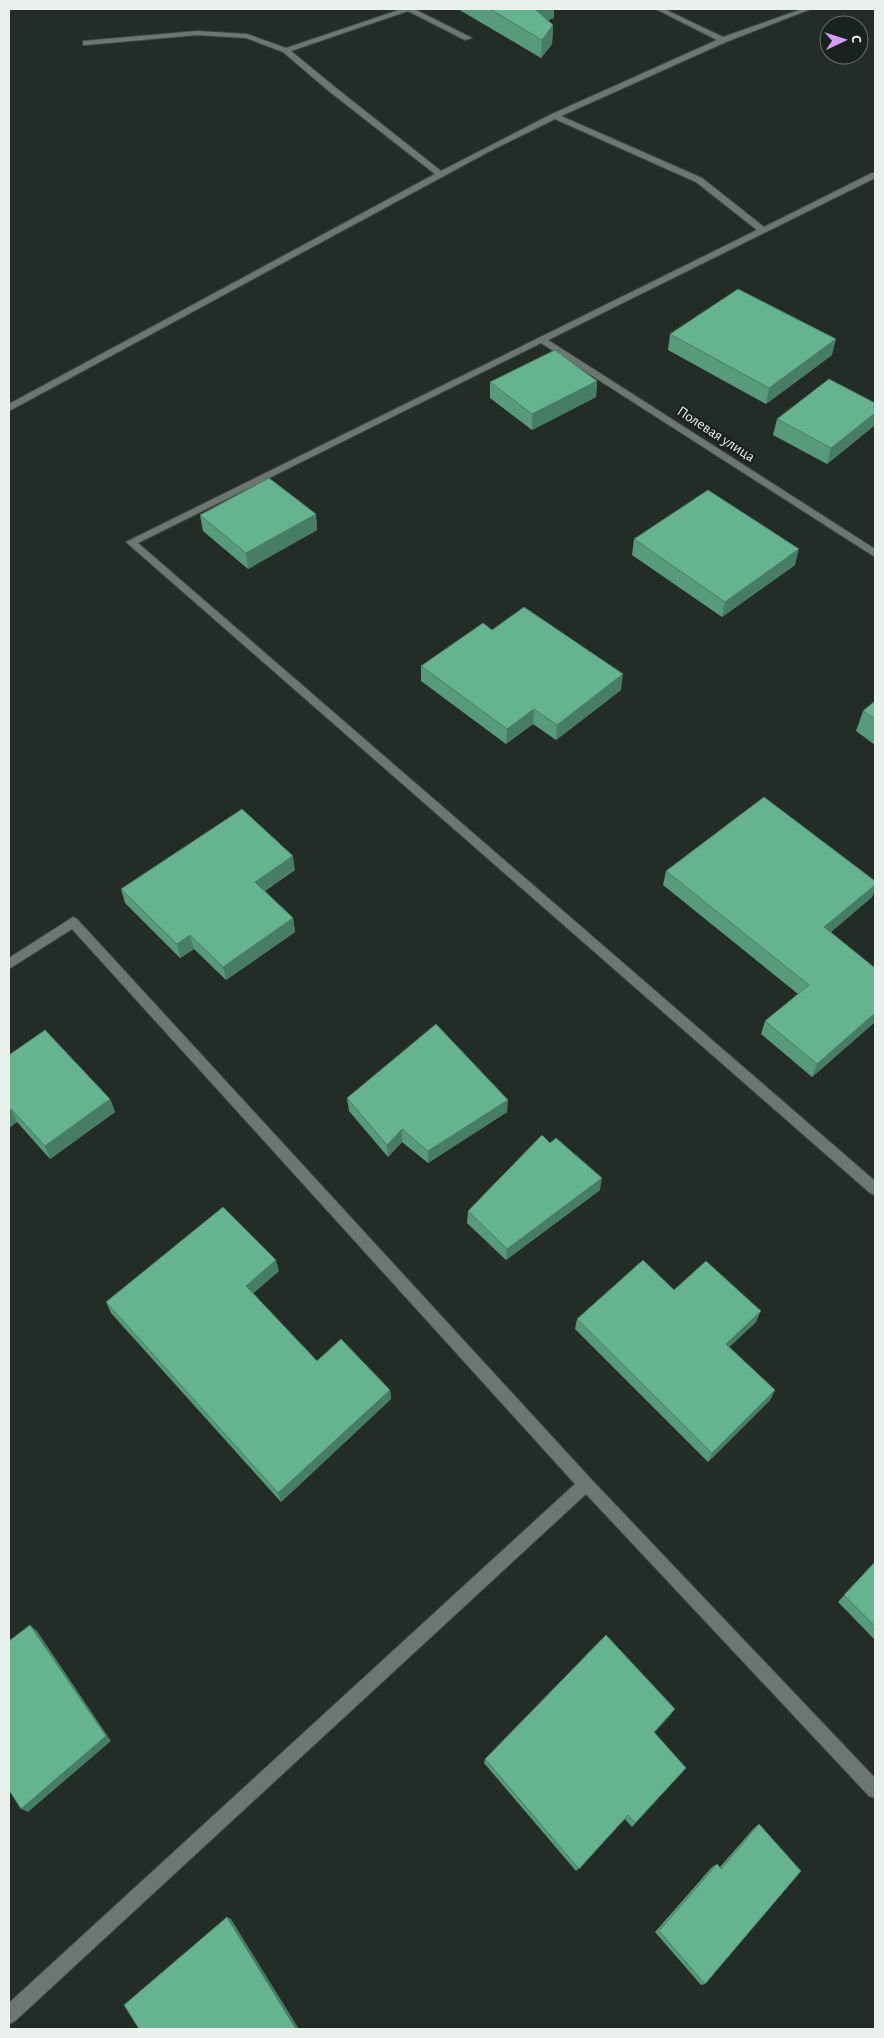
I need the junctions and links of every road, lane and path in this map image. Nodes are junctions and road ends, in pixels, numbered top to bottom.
1 (409, 9) edge
2 (659, 9) edge
3 (808, 9) edge
4 (468, 38) dead end
5 (723, 40) junction
6 (86, 43) dead end
7 (286, 50) junction
8 (555, 116) junction
9 (440, 174) junction
10 (875, 174) edge
11 (764, 230) junction
12 (541, 339) junction
13 (9, 408) edge
14 (875, 554) edge
15 (9, 964) edge
16 (875, 1189) edge
17 (586, 1484) junction
18 (875, 1790) edge
19 (9, 2015) edge

1 - 4 street
1 - 7 street
2 - 5 street
3 - 5 street
5 - 8 street
6 - 7 street
7 - 9 street
8 - 9 street
8 - 11 street
9 - 13 street
10 - 11 street
11 - 12 street
12 - 14 street, Полевая улица
12 - 16 street
15 - 17 street
17 - 18 street
17 - 19 street

